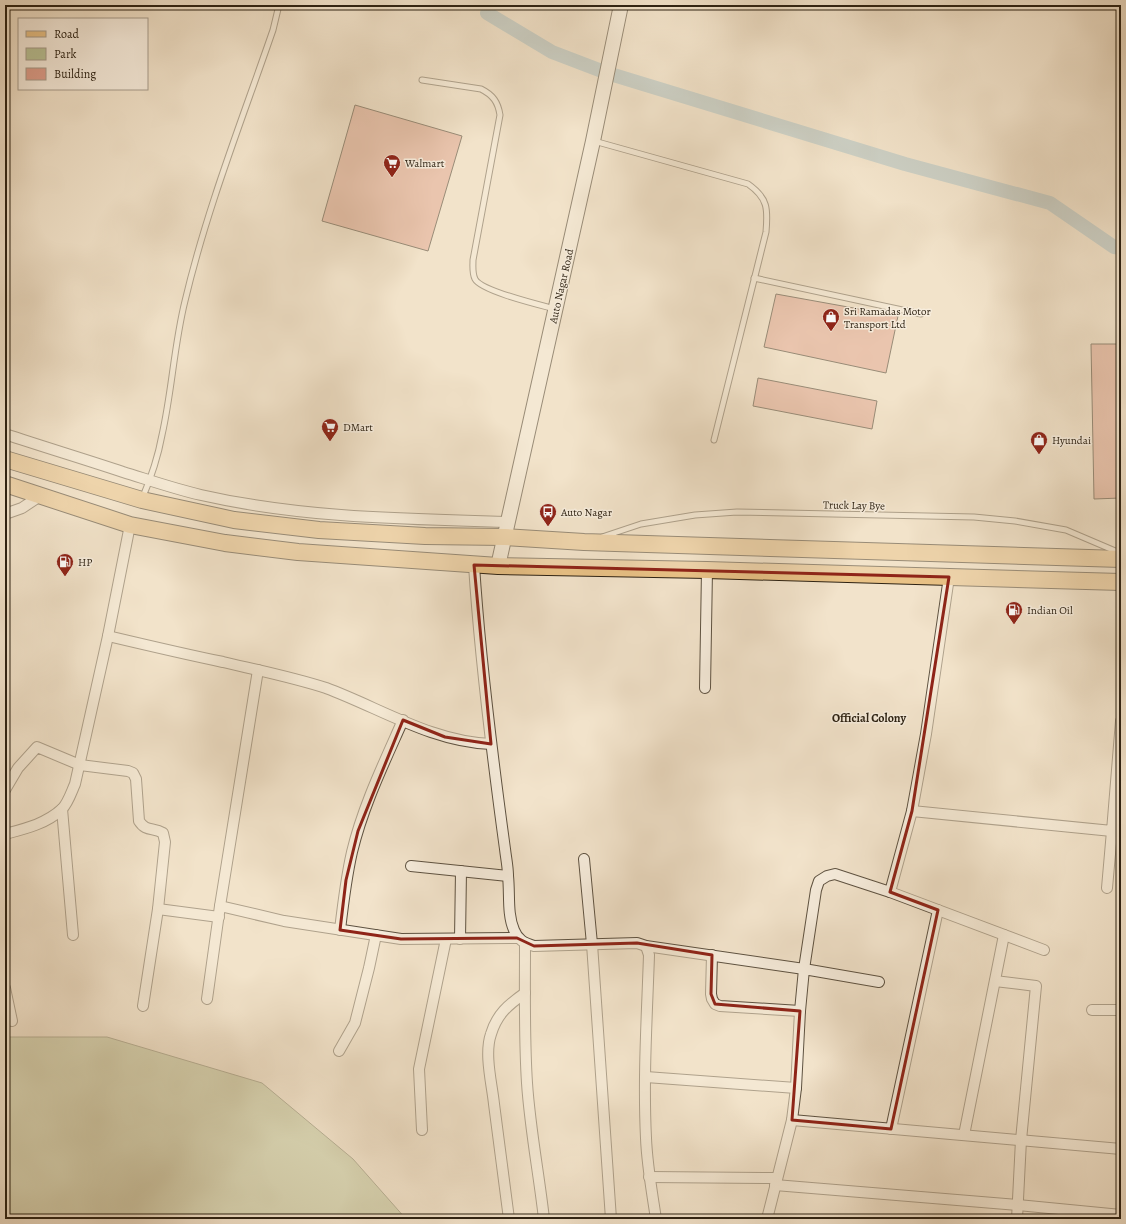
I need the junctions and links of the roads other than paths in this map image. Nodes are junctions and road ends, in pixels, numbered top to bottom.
1 (279, 5) edge
2 (621, 5) edge
3 (422, 80) dead end
4 (593, 141) junction
5 (754, 278) junction
6 (556, 310) junction
7 (921, 314) dead end
8 (5, 434) edge
9 (714, 440) dead end
10 (5, 459) edge
11 (150, 480) junction
12 (5, 484) edge
13 (40, 496) junction
14 (142, 500) junction
15 (5, 514) edge
16 (130, 525) junction
17 (506, 530) junction
18 (584, 542) junction
19 (1121, 554) edge
20 (1121, 559) edge
21 (474, 565) junction
22 (498, 566) junction
23 (706, 570) junction
24 (949, 578) junction
25 (1121, 582) edge
26 (108, 636) junction
27 (258, 670) junction
28 (705, 688) dead end
29 (403, 720) junction
30 (1121, 721) edge
31 (491, 744) junction
32 (80, 765) junction
33 (5, 790) edge
34 (62, 809) junction
35 (912, 811) junction
36 (1116, 831) edge
37 (5, 834) edge
38 (584, 860) dead end
39 (411, 866) dead end
40 (461, 871) junction
41 (508, 876) junction
42 (1107, 888) dead end
43 (890, 892) junction
44 (220, 906) junction
45 (158, 909) junction
46 (938, 910) junction
47 (218, 917) junction
48 (340, 930) junction
49 (73, 935) dead end
50 (376, 935) junction
51 (1004, 935) junction
52 (446, 939) junction
53 (460, 939) junction
54 (521, 941) junction
55 (592, 944) junction
56 (646, 946) junction
57 (1044, 950) dead end
58 (712, 955) junction
59 (804, 969) junction
60 (995, 980) junction
61 (879, 982) dead end
62 (5, 988) edge
63 (525, 993) junction
64 (207, 999) dead end
65 (143, 1006) dead end
66 (1092, 1010) dead end
67 (1121, 1010) edge
68 (800, 1011) junction
69 (12, 1021) dead end
70 (340, 1051) dead end
71 (646, 1077) junction
72 (796, 1088) junction
73 (792, 1120) junction
74 (891, 1129) junction
75 (422, 1130) dead end
76 (964, 1135) junction
77 (1020, 1140) junction
78 (1121, 1149) edge
79 (649, 1177) junction
80 (776, 1182) junction
81 (1018, 1205) junction
82 (1121, 1215) edge
83 (509, 1219) edge
84 (544, 1219) edge
85 (611, 1219) edge
86 (656, 1219) edge
87 (767, 1219) edge
88 (1017, 1219) edge

1 - 11 lane
2 - 4 street, Auto Nagar Road
3 - 6 lane
4 - 5 lane
4 - 6 street, Auto Nagar Road
5 - 7 lane
5 - 9 lane
6 - 17 street, Auto Nagar Road
8 - 11 street
10 - 14 main road
11 - 14 lane
11 - 17 street
12 - 13 main road
13 - 15 street
13 - 16 main road
14 - 17 main road
16 - 21 main road
16 - 26 street
17 - 18 main road
17 - 22 street, Auto Nagar Road
18 - 19 lane, Truck Lay Bye
18 - 20 main road
21 - 22 main road
21 - 31 street
22 - 23 main road
23 - 24 main road
23 - 28 street
24 - 25 main road
24 - 35 street
26 - 27 street
26 - 32 street
27 - 29 street
27 - 44 street
29 - 31 street
29 - 48 street
30 - 36 street
31 - 41 street
32 - 33 street
32 - 34 street
32 - 45 street
34 - 37 street
34 - 49 street
35 - 36 street
35 - 43 street
36 - 42 street
38 - 55 street
39 - 40 street
40 - 41 street
40 - 53 street
41 - 54 street
43 - 46 street
43 - 59 street
44 - 47 street
44 - 48 street
45 - 47 street
45 - 65 street
46 - 51 street
46 - 74 street
47 - 64 street
48 - 50 street
50 - 52 street
50 - 70 street
51 - 57 street
51 - 60 street
52 - 53 street
52 - 75 street
53 - 54 street
54 - 55 street
54 - 63 street
55 - 56 street
55 - 85 street
56 - 58 street
56 - 71 street
58 - 59 street
58 - 68 street
59 - 61 street
59 - 68 street
60 - 76 street
60 - 77 street
62 - 69 street
63 - 83 street
63 - 84 street
66 - 67 street
68 - 72 street
71 - 72 street
71 - 79 street
72 - 73 street
73 - 74 street
73 - 80 street
74 - 76 street
76 - 77 street
77 - 78 street
77 - 81 street
79 - 80 street
79 - 86 street
80 - 81 street
80 - 87 street
81 - 82 street
81 - 88 street

